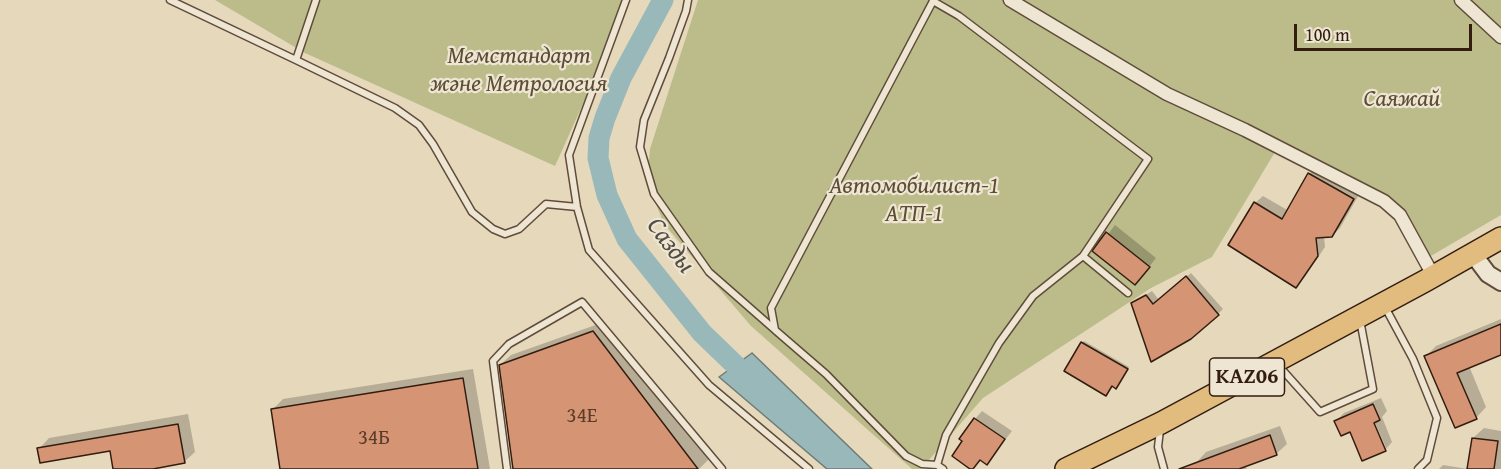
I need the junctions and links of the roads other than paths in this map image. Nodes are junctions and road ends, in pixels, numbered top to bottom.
1 (170, 0) edge
2 (316, 0) edge
3 (626, 0) edge
4 (688, 0) edge
5 (1010, 0) edge
6 (1461, 0) edge
7 (1501, 37) edge
8 (296, 60) junction
9 (577, 207) junction
10 (1501, 238) edge
11 (1473, 254) junction
12 (1083, 256) junction
13 (1430, 279) junction
14 (1501, 282) edge
15 (1128, 293) dead end
16 (1383, 304) junction
17 (1359, 317) junction
18 (775, 330) junction
19 (1276, 362) junction
20 (1161, 423) junction
21 (940, 467) edge
22 (507, 469) edge
23 (722, 469) edge
24 (809, 469) edge
25 (1066, 469) edge
26 (1164, 469) edge
27 (1418, 469) edge

1 - 8 lane
2 - 8 lane
3 - 9 lane
4 - 18 lane
5 - 13 street
6 - 7 street
8 - 9 lane
9 - 24 lane
10 - 11 highway, KАZ06
11 - 13 highway, KАZ06
11 - 14 street
12 - 15 lane
12 - 18 lane
12 - 21 lane
13 - 16 highway, KАZ06
16 - 17 highway, KАZ06
16 - 27 lane
17 - 19 highway, KАZ06
17 - 19 lane
18 - 21 lane
19 - 20 highway, KАZ06
20 - 25 highway, KАZ06
20 - 26 lane
22 - 23 lane

